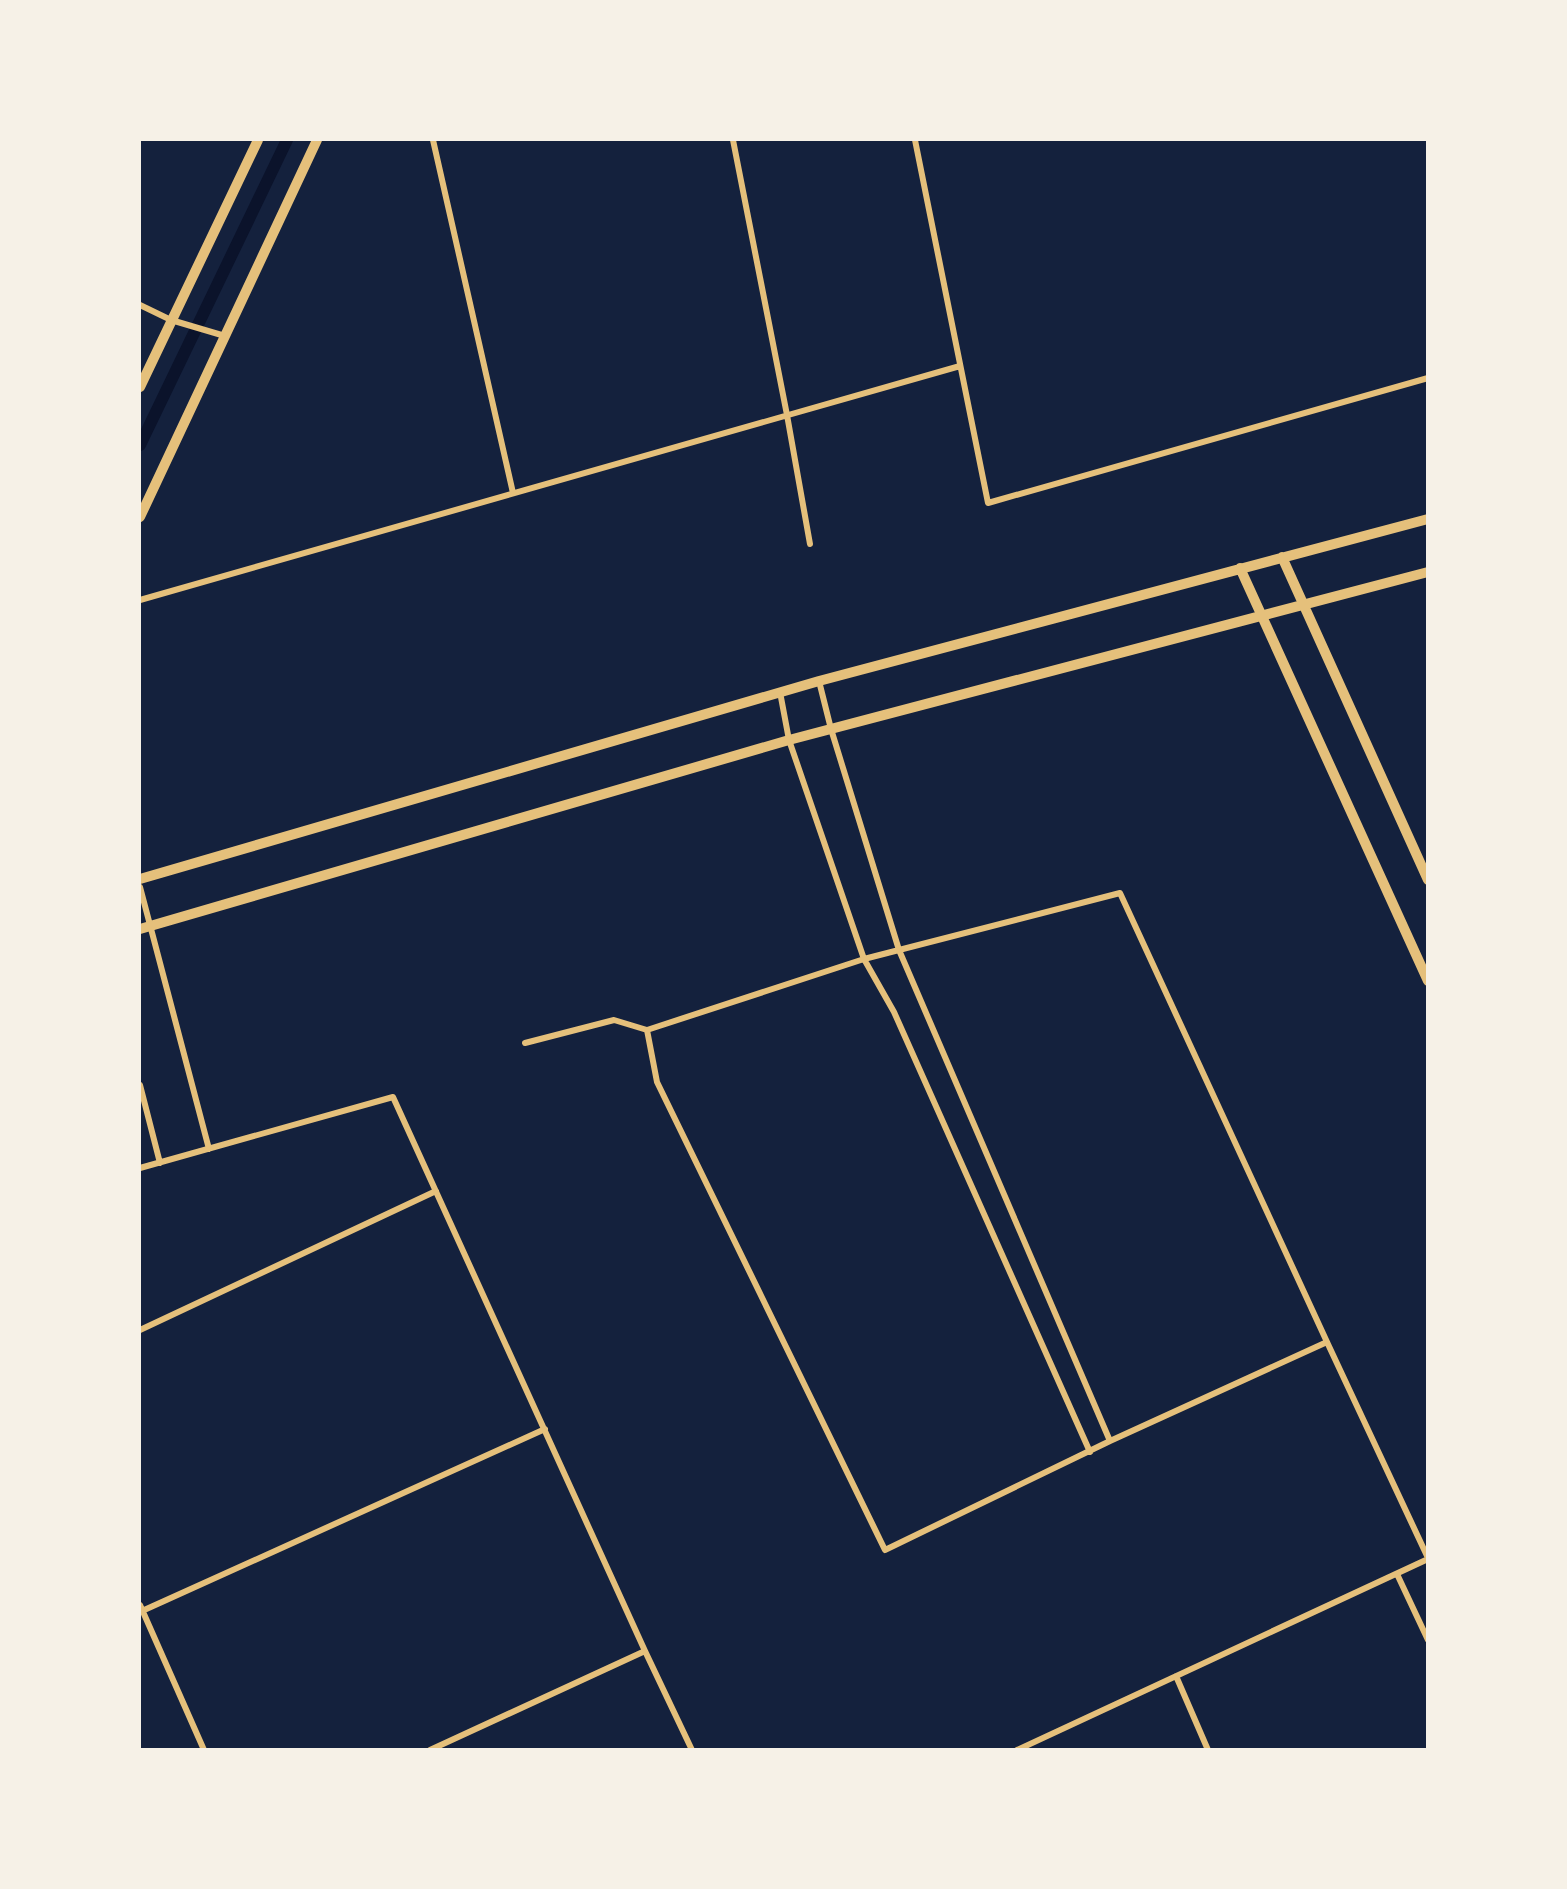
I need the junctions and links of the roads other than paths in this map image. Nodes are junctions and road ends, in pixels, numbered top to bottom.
1 (258, 140) edge
2 (317, 140) edge
3 (433, 140) edge
4 (732, 140) edge
5 (915, 140) edge
6 (140, 305) edge
7 (171, 320) junction
8 (225, 336) junction
9 (960, 366) junction
10 (1428, 378) edge
11 (140, 387) edge
12 (787, 415) junction
13 (513, 494) junction
14 (140, 517) edge
15 (1428, 519) edge
16 (810, 544) dead end
17 (1282, 557) junction
18 (1240, 568) junction
19 (1428, 572) edge
20 (140, 600) edge
21 (1304, 605) junction
22 (1262, 615) junction
23 (819, 681) junction
24 (780, 692) junction
25 (831, 729) junction
26 (789, 740) junction
27 (140, 879) edge
28 (1428, 880) edge
29 (140, 887) edge
30 (145, 928) edge
31 (899, 950) junction
32 (864, 960) junction
33 (1428, 981) edge
34 (647, 1030) junction
35 (525, 1043) dead end
36 (140, 1085) edge
37 (209, 1149) junction
38 (160, 1162) junction
39 (140, 1168) edge
40 (436, 1191) junction
41 (140, 1330) edge
42 (1327, 1342) junction
43 (544, 1429) junction
44 (1110, 1441) junction
45 (1090, 1452) junction
46 (1428, 1559) edge
47 (1397, 1574) junction
48 (141, 1608) edge
49 (1428, 1640) edge
50 (645, 1652) junction
51 (1176, 1676) junction
52 (204, 1749) edge
53 (430, 1749) edge
54 (692, 1749) edge
55 (1017, 1749) edge
56 (1208, 1749) edge

1 - 7 street
2 - 8 street
3 - 13 street
4 - 12 street
5 - 9 street
6 - 7 street
7 - 8 street
7 - 11 street
8 - 14 street
9 - 10 street
9 - 12 street
12 - 13 street
12 - 16 street
13 - 20 street
15 - 17 street
17 - 18 street
17 - 21 street
18 - 22 street
18 - 23 street
19 - 21 street
21 - 22 street
21 - 28 street
22 - 25 street
22 - 33 street
23 - 24 street
23 - 25 street
24 - 26 street
24 - 27 street
25 - 26 street
25 - 31 street
26 - 30 street
26 - 32 street
29 - 30 street
30 - 37 street
31 - 32 street
31 - 42 street
31 - 44 street
32 - 34 street
32 - 45 street
34 - 35 street
34 - 45 street
36 - 38 street
37 - 38 street
37 - 40 street
38 - 39 street
40 - 41 street
40 - 43 street
42 - 44 street
42 - 46 street
43 - 48 street
43 - 50 street
44 - 45 street
46 - 47 street
47 - 49 street
47 - 51 street
48 - 52 street
50 - 53 street
50 - 54 street
51 - 55 street
51 - 56 street

